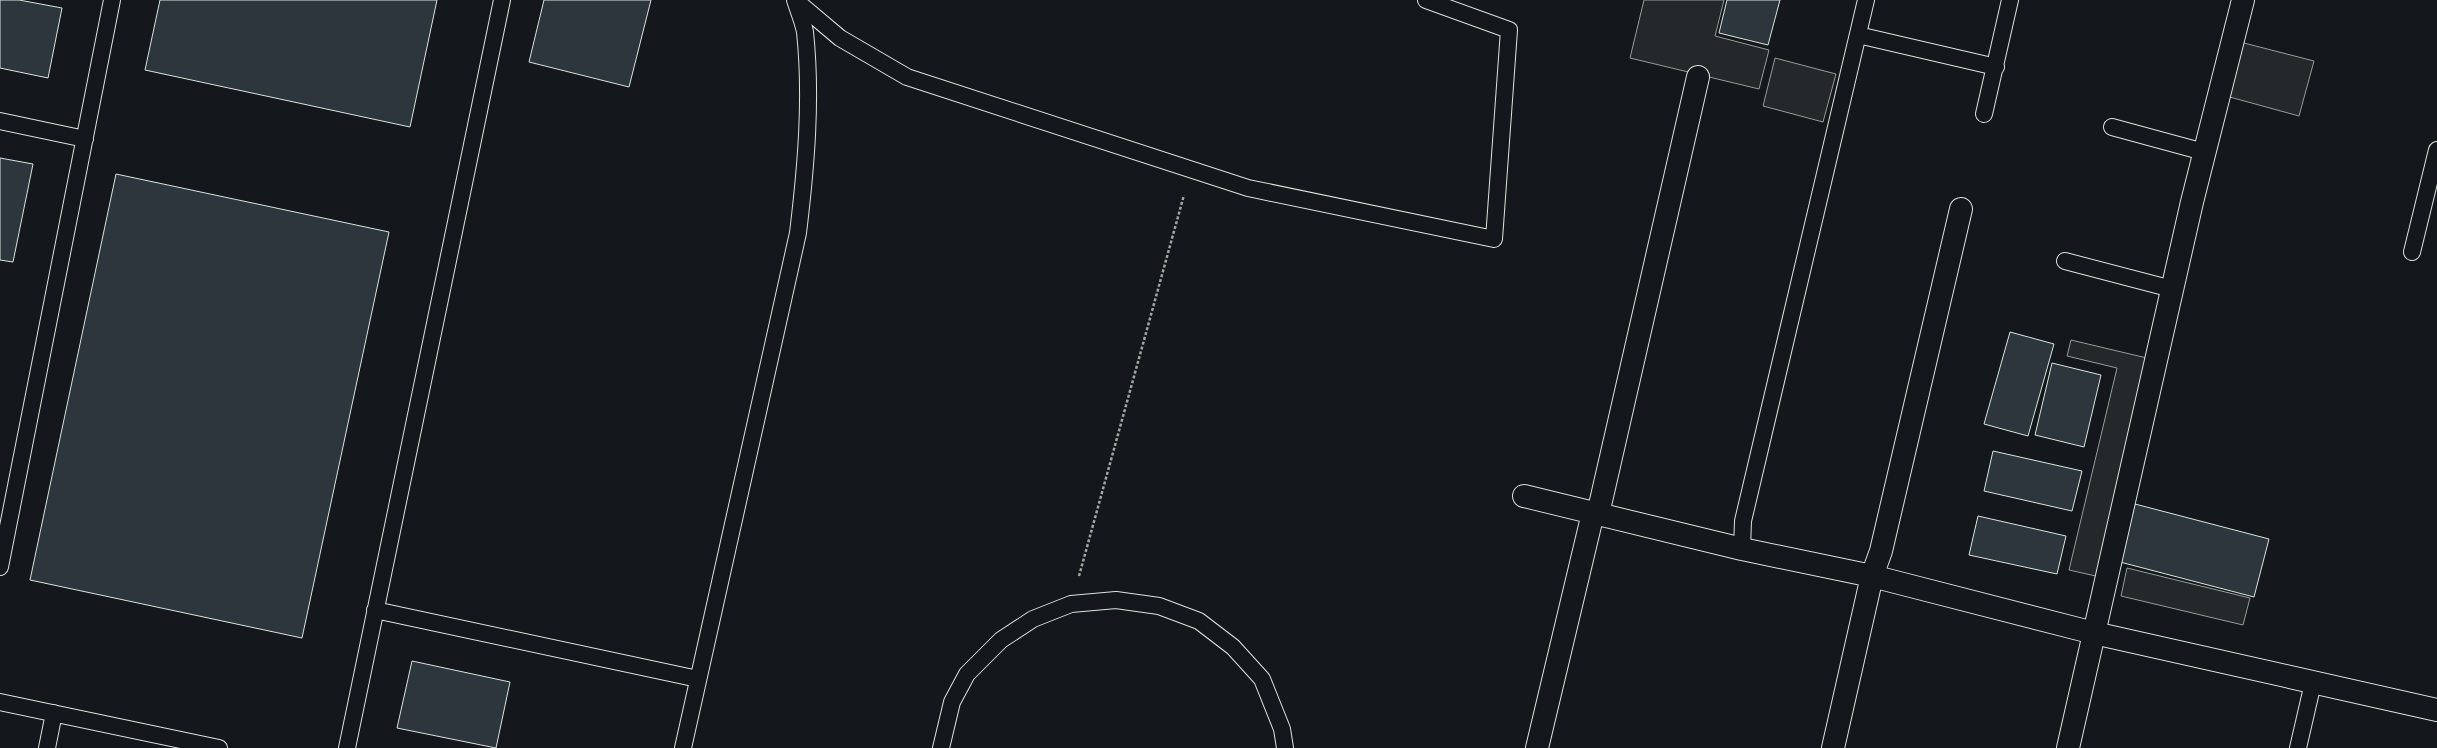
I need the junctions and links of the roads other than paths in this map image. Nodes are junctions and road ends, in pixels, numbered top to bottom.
1 (112, 0) edge
2 (502, 0) edge
3 (795, 0) edge
4 (1426, 0) edge
5 (1866, 0) edge
6 (2010, 0) edge
7 (2243, 0) edge
8 (1858, 35) junction
9 (1996, 67) junction
10 (1698, 77) dead end
11 (1984, 114) dead end
12 (0, 121) edge
13 (2112, 127) dead end
14 (85, 139) junction
15 (2437, 150) edge
16 (2204, 152) junction
17 (1961, 209) dead end
18 (2412, 252) dead end
19 (2065, 261) dead end
20 (2172, 290) junction
21 (1524, 496) dead end
22 (1595, 513) junction
23 (1742, 549) junction
24 (0, 567) edge
25 (1872, 576) junction
26 (375, 610) junction
27 (2094, 633) junction
28 (698, 679) junction
29 (2313, 683) junction
30 (0, 702) edge
31 (2437, 710) edge
32 (54, 713) junction
33 (191, 745) edge
34 (47, 748) edge
35 (219, 748) edge
36 (347, 748) edge
37 (682, 748) edge
38 (941, 748) edge
39 (1285, 748) edge
40 (1536, 748) edge
41 (1834, 748) edge
42 (2068, 748) edge
43 (2298, 748) edge

1 - 14 lane
2 - 26 lane
3 - 4 lane
3 - 28 lane
5 - 8 lane
6 - 9 lane
7 - 16 street
8 - 9 lane
8 - 23 lane
9 - 11 lane
10 - 22 street
12 - 14 lane
13 - 16 lane
14 - 24 lane
15 - 18 lane
16 - 20 street
17 - 25 street
19 - 20 lane
20 - 27 street
21 - 22 street
22 - 23 street
22 - 40 street
23 - 25 street
25 - 27 street
25 - 41 street
26 - 28 lane
26 - 36 lane
27 - 29 street
27 - 42 street
28 - 37 lane
29 - 31 street
29 - 43 lane
30 - 32 lane
32 - 33 lane
32 - 34 lane
33 - 35 lane
38 - 39 lane

